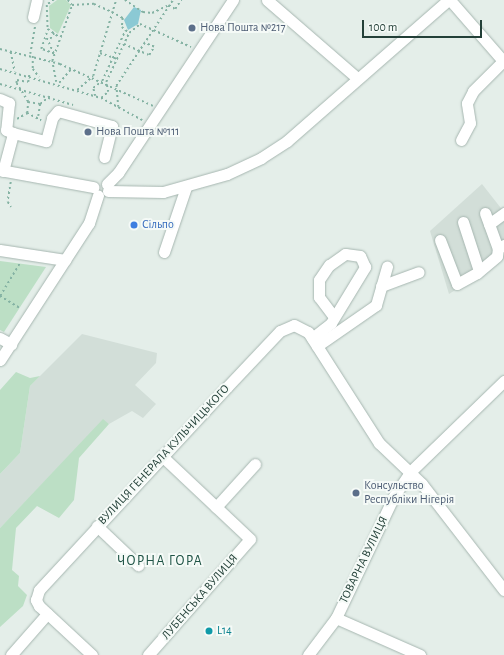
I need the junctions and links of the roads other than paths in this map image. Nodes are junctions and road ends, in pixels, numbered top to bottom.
1 (37, 0) edge
2 (233, 0) edge
3 (267, 0) edge
4 (448, 0) edge
5 (33, 17) road end
6 (504, 61) edge
7 (357, 78) junction
8 (0, 99) edge
9 (10, 129) junction
10 (461, 140) dead end
11 (104, 157) dead end
12 (5, 171) edge
13 (186, 187) junction
14 (101, 189) junction
15 (485, 213) dead end
16 (504, 213) edge
17 (463, 222) dead end
18 (489, 224) junction
19 (440, 240) dead end
20 (501, 246) edge
21 (0, 250) edge
22 (164, 252) dead end
23 (65, 260) junction
24 (387, 267) dead end
25 (478, 268) junction
26 (419, 272) dead end
27 (381, 286) junction
28 (334, 317) junction
29 (0, 338) edge
30 (312, 338) junction
31 (11, 344) junction
32 (0, 360) edge
33 (504, 381) edge
34 (162, 456) junction
35 (255, 464) dead end
36 (410, 472) junction
37 (216, 507) junction
38 (97, 526) junction
39 (138, 565) dead end
40 (504, 590) edge
41 (43, 610) junction
42 (336, 618) junction
43 (11, 655) edge
44 (92, 655) edge
45 (148, 655) edge
46 (308, 655) edge
47 (420, 655) edge

1 - 5 street
2 - 14 street
3 - 7 street
4 - 6 street
4 - 7 street
6 - 10 street
7 - 13 street
8 - 9 street
9 - 11 street
9 - 12 street
12 - 14 street
13 - 14 street
13 - 22 street
14 - 23 street
15 - 18 street
16 - 18 street
17 - 25 street
18 - 20 street
19 - 25 street
20 - 25 street
21 - 23 street
23 - 31 street
24 - 27 street
26 - 27 street
27 - 30 street
28 - 28 street
28 - 30 street
29 - 31 street
30 - 34 street, ВУЛИЦЯ ГЕНЕРАЛА КУЛЬЧИЦЬКОГО
30 - 36 street
31 - 32 street
33 - 36 street, ТОВАРНА ВУЛИЦЯ
34 - 37 street
34 - 38 street, ВУЛИЦЯ ГЕНЕРАЛА КУЛЬЧИЦЬКОГО
35 - 37 street
36 - 40 street
36 - 42 street, ТОВАРНА ВУЛИЦЯ
37 - 45 street, ЛУБЕНСЬКА ВУЛИЦЯ
38 - 39 street
38 - 41 street, ВУЛИЦЯ ГЕНЕРАЛА КУЛЬЧИЦЬКОГО
41 - 43 street
41 - 44 street
42 - 46 street, ТОВАРНА ВУЛИЦЯ
42 - 47 street

